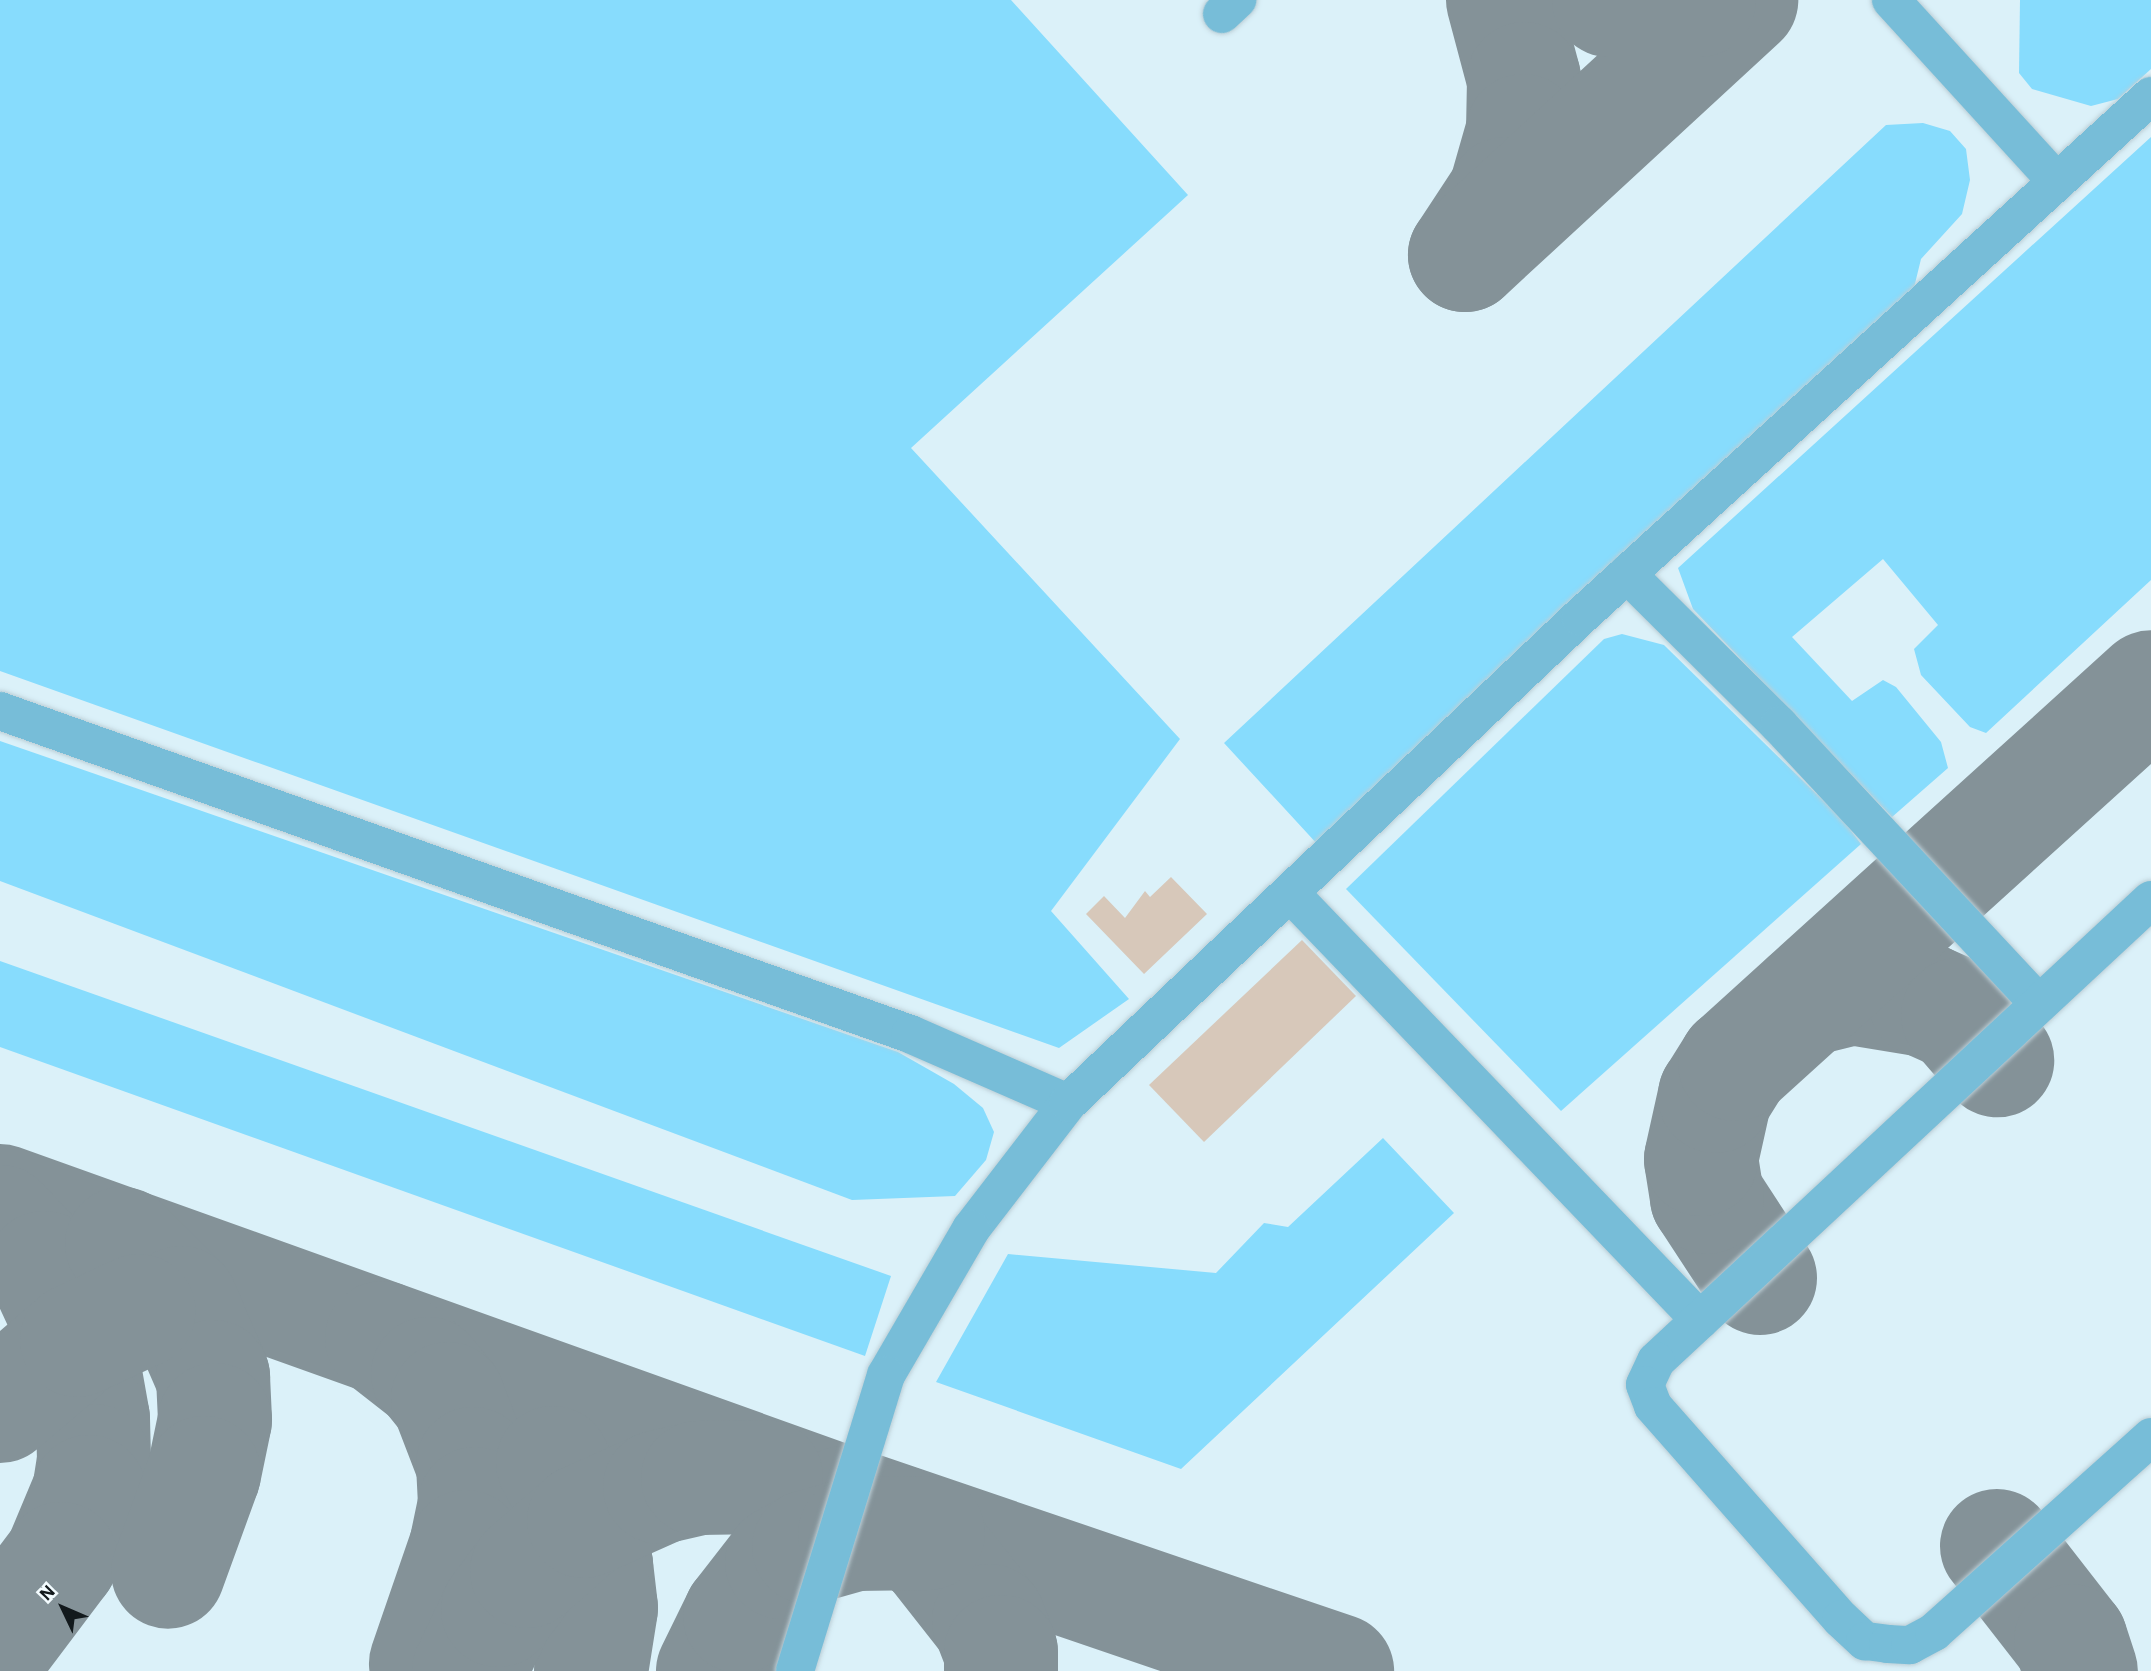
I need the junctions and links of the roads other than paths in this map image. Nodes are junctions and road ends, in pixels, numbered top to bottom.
1 (1891, 0) edge
2 (2151, 96) edge
3 (2057, 182) junction
4 (1627, 574) junction
5 (0, 711) edge
6 (1290, 893) junction
7 (2151, 900) edge
8 (2039, 1004) junction
9 (1068, 1103) junction
10 (1700, 1320) junction
11 (2151, 1437) edge
12 (1875, 1656) edge
13 (795, 1671) edge

1 - 3 lane
2 - 3 lane
3 - 4 lane
4 - 6 lane
4 - 8 lane
5 - 9 lane
6 - 9 lane
6 - 10 lane
7 - 8 lane
8 - 10 lane
9 - 13 lane
10 - 12 lane
11 - 12 lane

